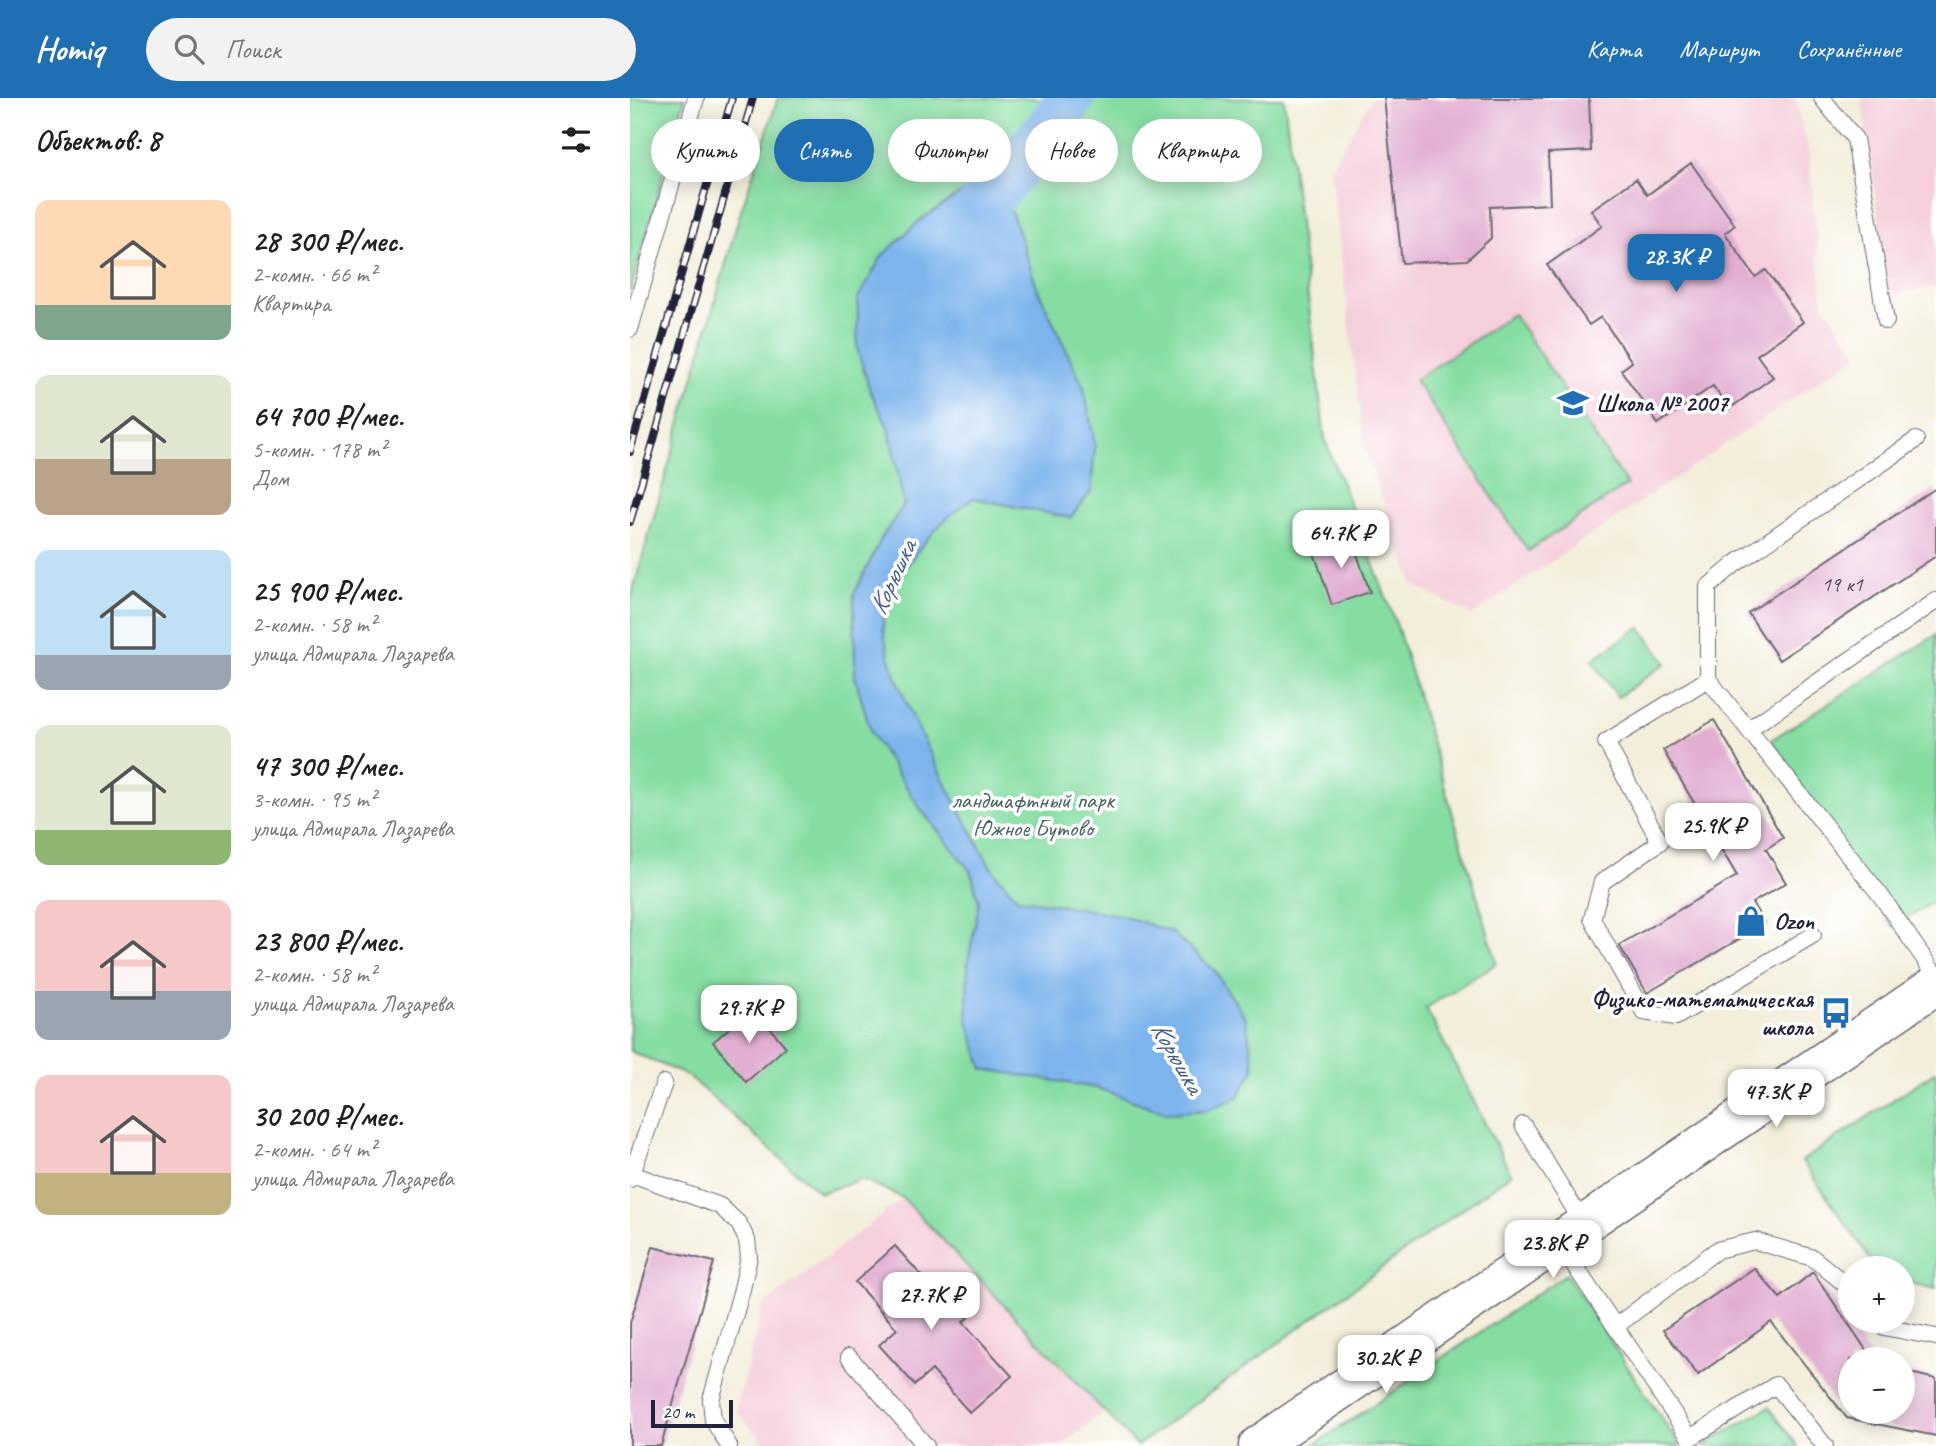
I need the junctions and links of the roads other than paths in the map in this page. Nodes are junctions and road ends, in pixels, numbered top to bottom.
1 (696, 98) edge
2 (1822, 98) edge
3 (1886, 321) dead end
4 (630, 329) edge
5 (1916, 440) dead end
6 (1936, 601) edge
7 (1708, 678) junction
8 (1749, 729) junction
9 (1813, 935) dead end
10 (1936, 976) edge
11 (1936, 985) edge
12 (664, 1083) dead end
13 (1523, 1125) dead end
14 (631, 1177) edge
15 (1570, 1232) junction
16 (1838, 1278) edge
17 (1616, 1326) junction
18 (1910, 1333) edge
19 (1936, 1338) edge
20 (849, 1357) dead end
21 (729, 1446) edge
22 (926, 1446) edge
23 (1258, 1446) edge
24 (1825, 1446) edge

1 - 4 lane
2 - 3 lane
5 - 7 lane
6 - 8 lane
7 - 8 lane
7 - 9 lane
8 - 10 lane
11 - 15 street
12 - 14 lane
13 - 15 lane
14 - 21 lane
15 - 17 lane
15 - 23 street
16 - 17 lane
17 - 24 lane
18 - 19 lane
20 - 22 lane

